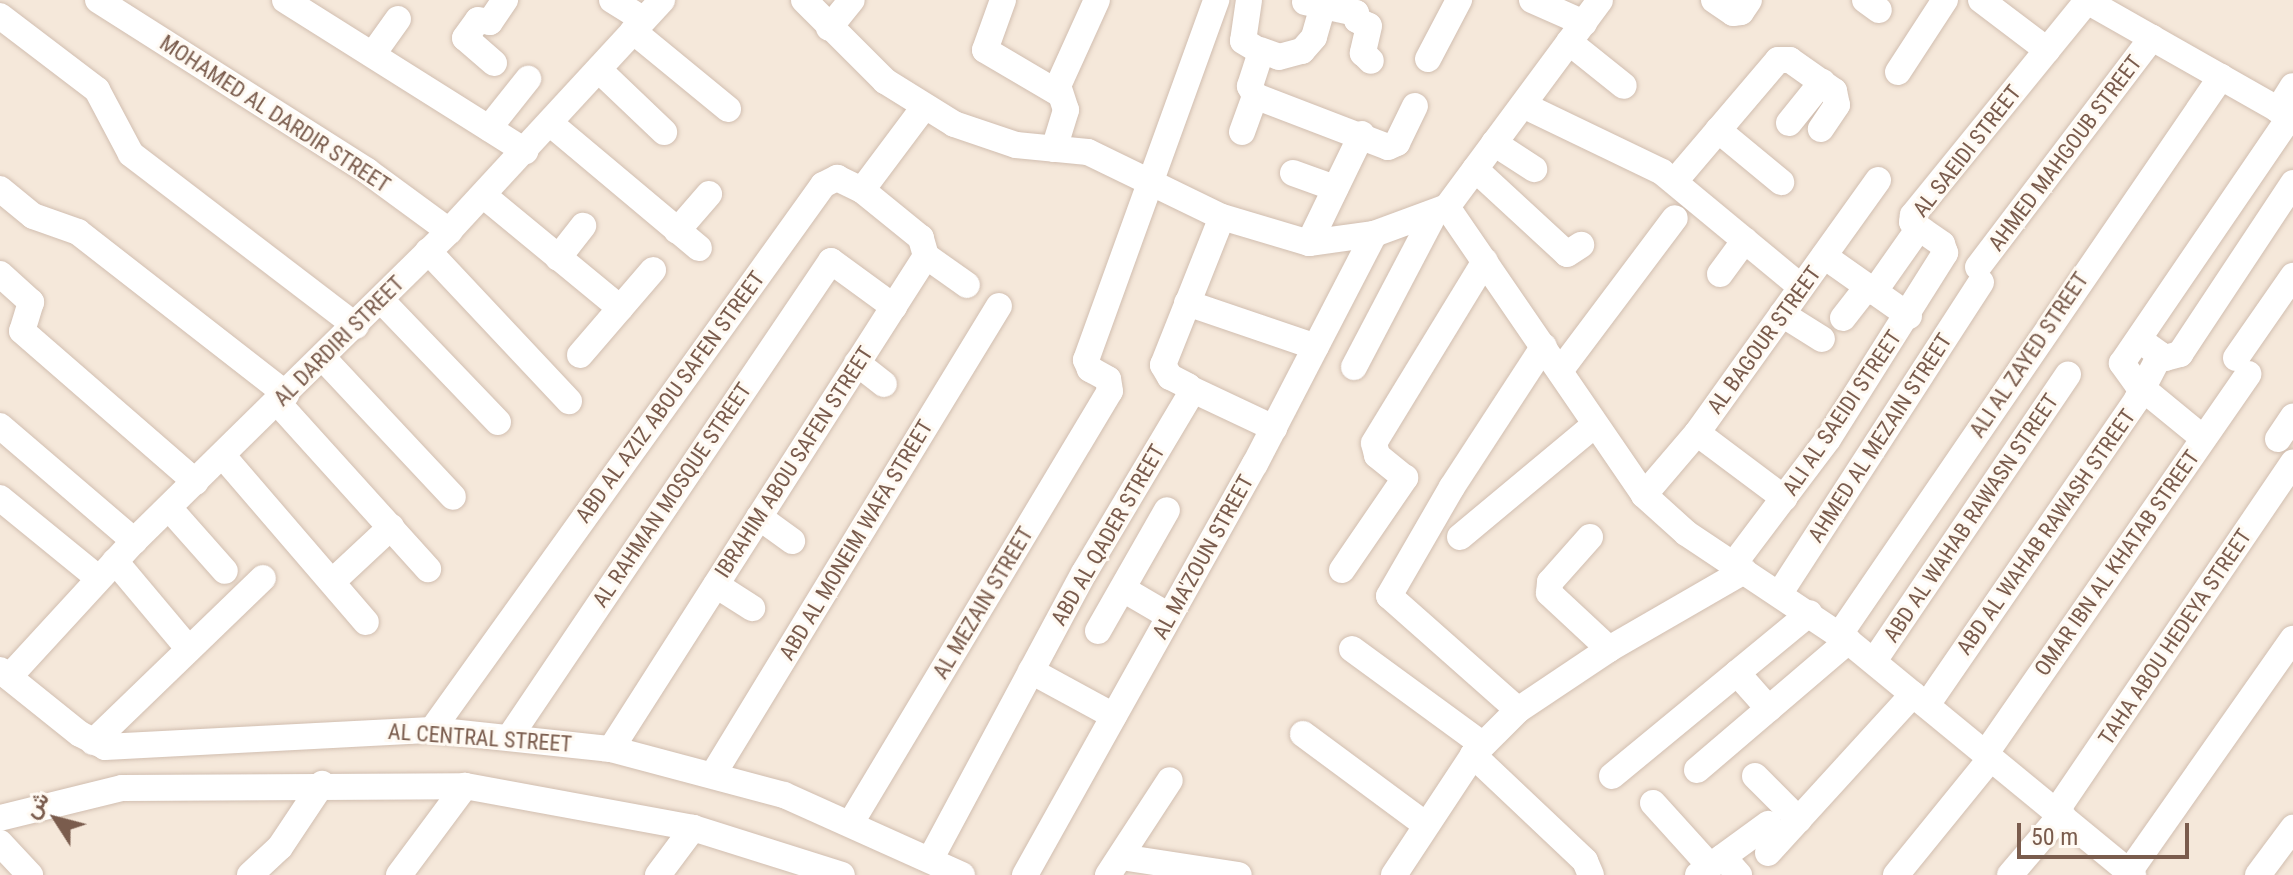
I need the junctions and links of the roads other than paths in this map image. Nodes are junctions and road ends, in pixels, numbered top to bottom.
1 (98, 0) edge
2 (285, 0) edge
3 (505, 0) edge
4 (612, 0) edge
5 (662, 0) edge
6 (804, 0) edge
7 (852, 0) edge
8 (1003, 0) edge
9 (1097, 0) edge
10 (1216, 0) edge
11 (1249, 0) edge
12 (1459, 0) edge
13 (1532, 0) edge
14 (1600, 0) edge
15 (1714, 0) edge
16 (1749, 0) edge
17 (1945, 0) edge
18 (1981, 0) edge
19 (2088, 1) edge
20 (1314, 4) edge
21 (0, 16) edge
22 (398, 19) dead end
23 (638, 25) junction
24 (829, 28) junction
25 (1576, 32) junction
26 (2152, 38) junction
27 (1260, 50) junction
28 (2047, 50) junction
29 (373, 54) junction
30 (1428, 59) dead end
31 (1371, 61) dead end
32 (494, 63) dead end
33 (599, 70) junction
34 (1898, 72) dead end
35 (2221, 77) junction
36 (528, 79) dead end
37 (1822, 82) junction
38 (1624, 86) dead end
39 (2293, 86) edge
40 (1255, 96) junction
41 (1071, 101) junction
42 (1523, 105) junction
43 (1415, 106) dead end
44 (924, 107) junction
45 (728, 109) dead end
46 (2287, 115) edge
47 (1789, 123) dead end
48 (551, 124) junction
49 (489, 128) junction
50 (1821, 129) dead end
51 (1718, 130) junction
52 (664, 132) dead end
53 (1242, 132) dead end
54 (1362, 134) junction
55 (1494, 143) junction
56 (1054, 149) junction
57 (525, 151) junction
58 (1475, 169) junction
59 (1534, 169) dead end
60 (1293, 173) dead end
61 (1878, 180) dead end
62 (1675, 181) junction
63 (1781, 182) dead end
64 (2293, 183) edge
65 (1152, 185) junction
66 (1335, 188) junction
67 (0, 189) edge
68 (862, 190) junction
69 (709, 194) dead end
70 (483, 195) junction
71 (1441, 210) junction
72 (1222, 217) junction
73 (1675, 218) dead end
74 (583, 226) dead end
75 (1919, 228) junction
76 (449, 231) junction
77 (677, 231) junction
78 (1374, 234) junction
79 (1745, 240) junction
80 (1309, 243) junction
81 (1581, 245) dead end
82 (699, 248) dead end
83 (428, 251) junction
84 (926, 256) junction
85 (1824, 256) junction
86 (558, 258) junction
87 (1485, 261) junction
88 (653, 270) dead end
89 (0, 274) edge
90 (1720, 274) dead end
91 (1980, 275) joint
92 (2293, 276) edge
93 (967, 285) dead end
94 (1801, 287) junction
95 (1870, 289) junction
96 (381, 300) junction
97 (1187, 303) junction
98 (999, 306) dead end
99 (894, 307) junction
100 (620, 308) junction
101 (1782, 314) junction
102 (1909, 316) junction
103 (1843, 318) dead end
104 (356, 326) junction
105 (1822, 339) dead end
106 (2138, 340) junction
107 (1544, 346) junction
108 (1316, 347) junction
109 (580, 355) dead end
110 (2160, 355) junction
111 (323, 358) junction
112 (857, 363) junction
113 (1354, 367) dead end
114 (1560, 371) junction
115 (2068, 375) dead end
116 (884, 384) dead end
117 (1191, 389) junction
118 (2143, 389) junction
119 (282, 398) junction
120 (569, 401) dead end
121 (498, 422) dead end
122 (0, 426) edge
123 (1593, 426) junction
124 (1274, 428) junction
125 (1697, 433) junction
126 (2203, 438) junction
127 (223, 456) junction
128 (2293, 463) edge
129 (196, 482) junction
130 (1644, 495) junction
131 (453, 497) dead end
132 (0, 498) edge
133 (1784, 498) junction
134 (169, 508) junction
135 (1167, 510) dead end
136 (759, 517) junction
137 (391, 527) junction
138 (1460, 537) dead end
139 (1590, 537) dead end
140 (134, 541) junction
141 (792, 541) dead end
142 (1739, 568) junction
143 (107, 569) junction
144 (428, 569) dead end
145 (1342, 570) dead end
146 (225, 571) dead end
147 (263, 578) dead end
148 (332, 582) junction
149 (716, 585) junction
150 (1123, 589) junction
151 (1780, 593) junction
152 (752, 608) dead end
153 (1810, 613) junction
154 (1169, 616) junction
155 (366, 622) dead end
156 (1098, 631) dead end
157 (1844, 637) junction
158 (2293, 639) edge
159 (188, 648) junction
160 (1352, 649) dead end
161 (1609, 649) junction
162 (1874, 661) junction
163 (1031, 671) junction
164 (5, 673) edge
165 (1737, 673) junction
166 (1920, 700) junction
167 (1769, 709) junction
168 (1518, 710) junction
169 (1114, 716) junction
170 (432, 730) junction
171 (1303, 734) dead end
172 (511, 735) junction
173 (99, 744) junction
174 (611, 749) junction
175 (1478, 750) junction
176 (1988, 755) junction
177 (1697, 770) dead end
178 (714, 773) junction
179 (1612, 776) dead end
180 (1755, 776) dead end
181 (1170, 780) dead end
182 (322, 784) junction
183 (465, 786) junction
184 (107, 790) junction
185 (1653, 803) dead end
186 (2060, 812) junction
187 (0, 818) edge
188 (1799, 820) junction
189 (852, 821) junction
190 (1768, 824) dead end
191 (1426, 825) junction
192 (693, 828) junction
193 (2293, 828) edge
194 (0, 843) edge
195 (1768, 853) dead end
196 (931, 858) junction
197 (1115, 866) edge
198 (1717, 868) edge
199 (2131, 873) edge
200 (30, 875) edge
201 (250, 875) edge
202 (399, 875) edge
203 (658, 875) edge
204 (842, 875) edge
205 (962, 875) edge
206 (1025, 875) edge
207 (1239, 875) edge
208 (1394, 875) edge
209 (1591, 875) edge
210 (1896, 875) edge
211 (2010, 875) edge
212 (2258, 875) edge

1 - 76 street, MOHAMED AL DARDIR STREET
2 - 29 street
3 - 32 street
4 - 23 street
5 - 23 street, AL DARDIRI STREET
6 - 24 street
7 - 24 street
8 - 41 street
9 - 41 street
10 - 65 street
11 - 27 street
12 - 30 street
13 - 25 street
14 - 25 street
15 - 16 street
17 - 34 street
18 - 28 street
19 - 26 street
19 - 28 street
20 - 27 street
20 - 31 street
21 - 104 street
22 - 29 street
23 - 33 street, AL DARDIRI STREET
23 - 45 street
24 - 44 street
25 - 38 street
25 - 42 street
26 - 35 street
26 - 91 street, AHMED MAHGOUB STREET
27 - 40 street
28 - 75 street, AL SAEIDI STREET
29 - 49 street
33 - 48 street, AL DARDIRI STREET
33 - 52 street
35 - 46 street
35 - 157 street, ALI AL ZAYED STREET
36 - 49 street
37 - 47 street
37 - 50 street
37 - 51 street
39 - 46 street
40 - 53 street
40 - 54 street
41 - 56 street
42 - 55 street
42 - 62 street
43 - 54 street
44 - 56 street
44 - 68 street
46 - 106 street
48 - 57 street, AL DARDIRI STREET
48 - 77 street
49 - 57 street
51 - 62 street
51 - 63 street
54 - 66 street
55 - 58 street
55 - 59 street
56 - 65 street
57 - 70 street, AL DARDIRI STREET
58 - 71 street
58 - 81 street
60 - 66 street
61 - 85 street, AL BAGOUR STREET
62 - 79 street
64 - 110 street
65 - 72 street
65 - 189 street, AL MEZAIN STREET
66 - 80 street
67 - 119 street
68 - 84 street
68 - 170 street, ABD AL AZIZ ABOU SAFEN STREET
69 - 77 street
70 - 76 street, AL DARDIRI STREET
70 - 86 street
71 - 78 street
71 - 87 street
71 - 113 street
72 - 80 street
72 - 97 street
73 - 114 street
74 - 86 street
75 - 95 street, AL SAEIDI STREET
75 - 102 street, ALI AL SAEIDI STREET
76 - 83 street, AL DARDIRI STREET
77 - 82 street
78 - 80 street
78 - 108 street, AL MA'ZOUN STREET
79 - 90 street
79 - 94 street
83 - 96 street, AL DARDIRI STREET
83 - 120 street
84 - 93 street
84 - 99 street, IBRAHIM ABOU SAFEN STREET
85 - 94 street, AL BAGOUR STREET
85 - 95 street
86 - 100 street
87 - 107 street
87 - 145 street
88 - 100 street
89 - 129 street
91 - 151 street, AHMED AL MEZAIN STREET
92 - 126 street, OMAR IBN AL KHATAB STREET
94 - 101 street, AL BAGOUR STREET
95 - 102 street
95 - 103 street, AL SAEIDI STREET
96 - 104 street, AL DARDIRI STREET
96 - 121 street
97 - 108 street
97 - 117 street
98 - 178 street, ABD AL MONEIM WAFA STREET
99 - 112 street, IBRAHIM ABOU SAFEN STREET
99 - 172 street, AL RAHMAN MOSQUE STREET
100 - 109 street
101 - 105 street
101 - 125 street, AL BAGOUR STREET
102 - 133 street, ALI AL SAEIDI STREET
104 - 111 street, AL DARDIRI STREET
106 - 110 street
106 - 118 street
107 - 114 street
107 - 168 street
108 - 124 street, AL MA'ZOUN STREET
110 - 118 street, ABD AL WAHAB RAWASH STREET
111 - 119 street, AL DARDIRI STREET
111 - 131 street
112 - 116 street
112 - 136 street, IBRAHIM ABOU SAFEN STREET
114 - 123 street
115 - 162 street, ABD AL WAHAB RAWASN STREET
117 - 124 street
117 - 163 street, ABD AL QADER STREET
118 - 126 street
118 - 166 street, ABD AL WAHAB RAWASH STREET
119 - 127 street, AL DARDIRI STREET
119 - 137 street
122 - 140 street
123 - 130 street
123 - 138 street
124 - 154 street, AL MA'ZOUN STREET
125 - 130 street, AL BAGOUR STREET
125 - 133 street
126 - 176 street, OMAR IBN AL KHATAB STREET
127 - 129 street, AL DARDIRI STREET
127 - 148 street
128 - 186 street, TAHA ABOU HEDEYA STREET
129 - 134 street, AL DARDIRI STREET
130 - 142 street
132 - 143 street
133 - 142 street, ALI AL SAEIDI STREET
134 - 140 street, AL DARDIRI STREET
134 - 146 street
135 - 150 street
136 - 141 street
136 - 149 street, IBRAHIM ABOU SAFEN STREET
137 - 144 street
137 - 148 street
139 - 161 street
140 - 143 street, AL DARDIRI STREET
142 - 151 street
142 - 161 street
143 - 159 street
143 - 164 street, AL DARDIRI STREET
147 - 159 street
148 - 155 street
149 - 152 street
149 - 174 street, IBRAHIM ABOU SAFEN STREET
150 - 154 street
150 - 156 street
151 - 153 street
153 - 157 street
153 - 165 street
154 - 169 street, AL MA'ZOUN STREET
157 - 162 street
157 - 167 street, ALI AL ZAYED STREET
158 - 199 street
159 - 173 street
160 - 175 street
161 - 168 street
162 - 166 street
163 - 169 street
163 - 196 street, ABD AL QADER STREET
164 - 173 street
165 - 167 street
165 - 179 street
166 - 176 street
166 - 188 street, ABD AL WAHAB RAWASH STREET
167 - 177 street, ALI AL ZAYED STREET
168 - 175 street
169 - 206 street, AL MA'ZOUN STREET
170 - 172 street, AL CENTRAL STREET
170 - 173 street, AL CENTRAL STREET
171 - 191 street
172 - 174 street, AL CENTRAL STREET
173 - 184 street
174 - 178 street, AL CENTRAL STREET
175 - 191 street
175 - 209 street
176 - 186 street
176 - 210 street, OMAR IBN AL KHATAB STREET
178 - 189 street, AL CENTRAL STREET
180 - 188 street
181 - 197 street
182 - 183 street
182 - 184 street
182 - 201 street
183 - 192 street
183 - 202 street
184 - 187 street
185 - 198 street
186 - 199 street
186 - 211 street, TAHA ABOU HEDEYA STREET
188 - 195 street, ABD AL WAHAB RAWASH STREET
189 - 196 street, AL CENTRAL STREET
190 - 198 street
191 - 208 street
192 - 203 street
192 - 204 street
193 - 212 street
194 - 200 street
196 - 205 street, AL CENTRAL STREET
197 - 207 street

